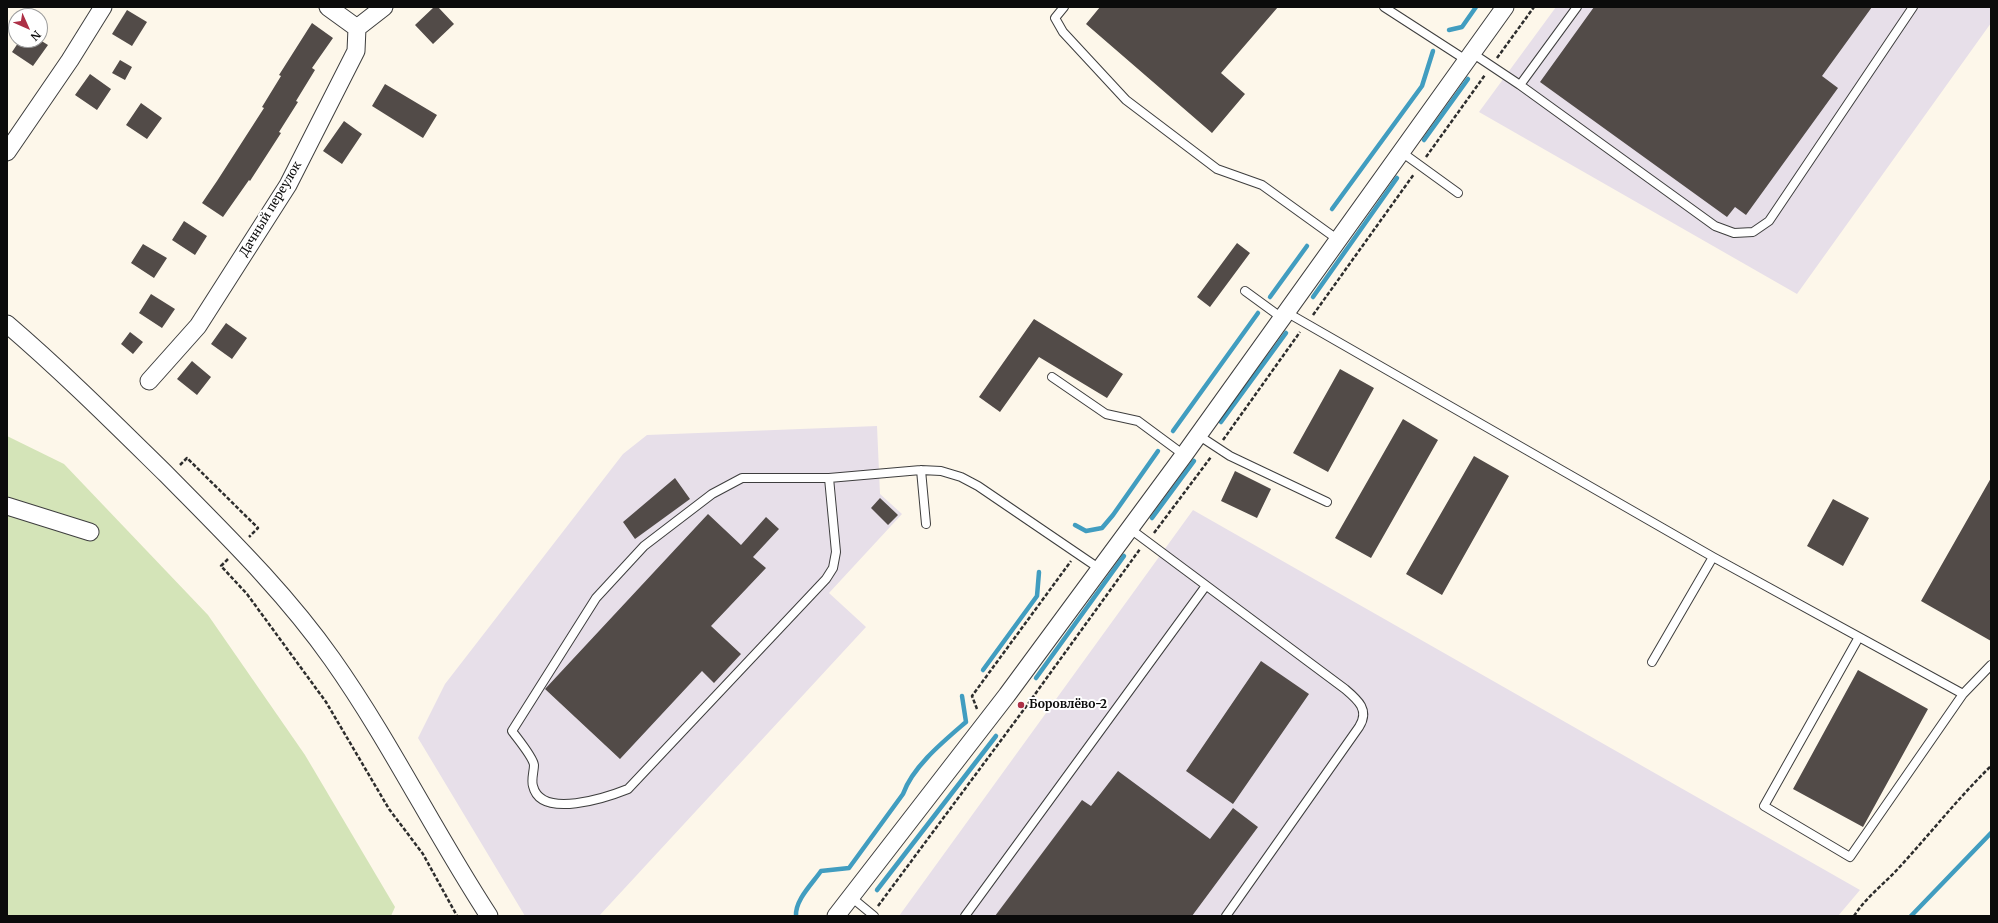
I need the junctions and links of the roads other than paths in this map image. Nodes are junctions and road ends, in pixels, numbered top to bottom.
1 (103, 7) edge
2 (328, 7) edge
3 (384, 7) edge
4 (1064, 7) edge
5 (1384, 7) edge
6 (1504, 7) edge
7 (1577, 7) edge
8 (1913, 7) edge
9 (357, 28) junction
10 (1469, 56) junction
11 (1520, 85) junction
12 (1400, 151) junction
13 (7, 152) edge
14 (1458, 193) dead end
15 (1337, 239) junction
16 (1245, 291) dead end
17 (1284, 315) junction
18 (7, 324) edge
19 (1052, 377) dead end
20 (149, 381) dead end
21 (1198, 436) junction
22 (1184, 454) junction
23 (921, 470) junction
24 (829, 478) junction
25 (1327, 502) dead end
26 (7, 506) edge
27 (926, 524) dead end
28 (1129, 528) junction
29 (90, 532) dead end
30 (1713, 557) junction
31 (1100, 569) junction
32 (1205, 587) junction
33 (1859, 637) junction
34 (1652, 662) dead end
35 (1991, 665) edge
36 (1964, 694) junction
37 (851, 897) junction
38 (873, 915) edge
39 (489, 916) edge
40 (836, 916) edge
41 (965, 916) edge
42 (1226, 916) edge

1 - 13 street
2 - 9 street
3 - 9 street
4 - 15 lane
5 - 10 lane
6 - 10 street
7 - 11 lane
8 - 11 lane
9 - 20 street, Дачный переулок
10 - 11 lane
10 - 12 street
12 - 14 lane
12 - 15 street
15 - 17 street
16 - 17 lane
17 - 21 street
17 - 30 lane
18 - 39 street
19 - 22 lane
21 - 22 street
21 - 25 lane
22 - 28 street
23 - 24 lane
23 - 27 lane
23 - 31 lane
24 - 24 lane
26 - 29 street
28 - 31 street
28 - 32 lane
30 - 33 lane
30 - 34 lane
31 - 37 street
32 - 41 lane
32 - 42 lane
33 - 36 lane
33 - 36 lane
35 - 36 lane
37 - 38 lane
37 - 40 street

